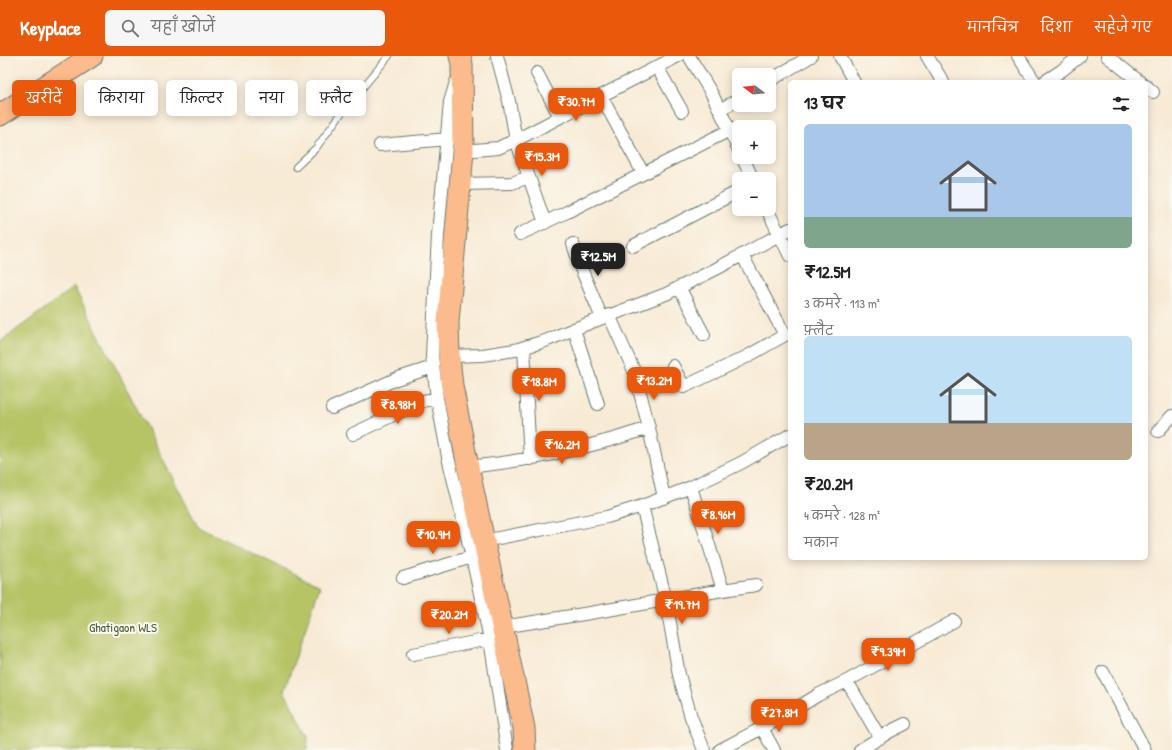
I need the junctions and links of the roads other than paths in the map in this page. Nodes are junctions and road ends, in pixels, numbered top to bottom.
1 (92, 56) edge
2 (390, 56) edge
3 (497, 56) edge
4 (678, 56) edge
5 (688, 56) edge
6 (811, 56) edge
7 (840, 56) edge
8 (927, 56) edge
9 (1018, 56) edge
10 (1080, 56) edge
11 (1107, 56) edge
12 (461, 60) edge
13 (656, 67) junction
14 (537, 73) dead end
15 (776, 77) edge
16 (55, 80) edge
17 (853, 80) edge
18 (942, 80) edge
19 (1034, 80) edge
20 (1047, 80) edge
21 (1137, 80) edge
22 (601, 96) junction
23 (732, 103) edge
24 (12, 104) edge
25 (0, 106) edge
26 (12, 108) edge
27 (720, 110) junction
28 (682, 111) dead end
29 (0, 115) edge
30 (560, 117) junction
31 (730, 130) junction
32 (732, 134) edge
33 (516, 140) junction
34 (380, 145) dead end
35 (455, 145) junction
36 (296, 167) dead end
37 (643, 173) junction
38 (529, 177) junction
39 (460, 184) junction
40 (732, 195) edge
41 (772, 216) edge
42 (546, 222) junction
43 (785, 232) edge
44 (520, 234) dead end
45 (573, 244) dead end
46 (633, 246) dead end
47 (788, 246) edge
48 (742, 255) junction
49 (680, 287) junction
50 (606, 317) junction
51 (574, 329) junction
52 (704, 335) dead end
53 (524, 348) junction
54 (441, 361) junction
55 (673, 366) dead end
56 (437, 398) junction
57 (598, 404) dead end
58 (332, 408) dead end
59 (1172, 416) edge
60 (649, 428) junction
61 (1158, 431) dead end
62 (353, 434) dead end
63 (788, 436) edge
64 (530, 458) junction
65 (468, 467) junction
66 (691, 487) junction
67 (664, 498) junction
68 (642, 506) junction
69 (478, 549) junction
70 (403, 578) dead end
71 (756, 585) dead end
72 (723, 590) junction
73 (666, 600) junction
74 (954, 621) dead end
75 (496, 633) junction
76 (413, 654) dead end
77 (1103, 672) dead end
78 (847, 681) junction
79 (905, 724) dead end
80 (762, 728) junction
81 (880, 738) junction
82 (507, 750) edge
83 (525, 750) edge
84 (704, 750) edge
85 (720, 750) edge
86 (774, 750) edge
87 (860, 750) edge
88 (1145, 750) edge

1 - 16 highway
2 - 36 lane
3 - 33 street
4 - 13 street
5 - 27 street
6 - 15 street
7 - 17 street
8 - 18 street
9 - 19 street
10 - 20 street
11 - 21 street
12 - 35 highway
13 - 22 street
13 - 28 street
14 - 30 street
22 - 30 street
22 - 37 street
23 - 27 street
24 - 25 street
26 - 29 highway
27 - 31 street
30 - 33 street
31 - 32 street
31 - 37 street
33 - 35 street
33 - 38 street
34 - 35 street
35 - 39 highway
35 - 54 street
37 - 42 street
38 - 39 street
38 - 42 street
39 - 54 highway
40 - 46 street
41 - 43 street
42 - 44 street
43 - 47 street
43 - 48 street
45 - 50 street
48 - 49 street
48 - 55 street
49 - 50 street
49 - 52 street
50 - 51 street
50 - 60 street
51 - 53 street
51 - 57 street
53 - 54 street
53 - 64 street
54 - 56 street
54 - 58 street
54 - 65 highway
56 - 62 street
56 - 69 street
59 - 61 street
60 - 64 street
60 - 67 street
63 - 66 street
64 - 65 street
65 - 69 highway
66 - 67 street
66 - 72 street
67 - 68 street
68 - 69 street
68 - 73 street
69 - 70 street
69 - 75 highway
71 - 72 street
72 - 73 street
73 - 75 street
73 - 84 street
74 - 78 street
75 - 76 street
75 - 82 street
75 - 83 highway
77 - 88 street
78 - 80 street
78 - 81 street
79 - 81 street
80 - 85 street
80 - 86 street
81 - 87 street

